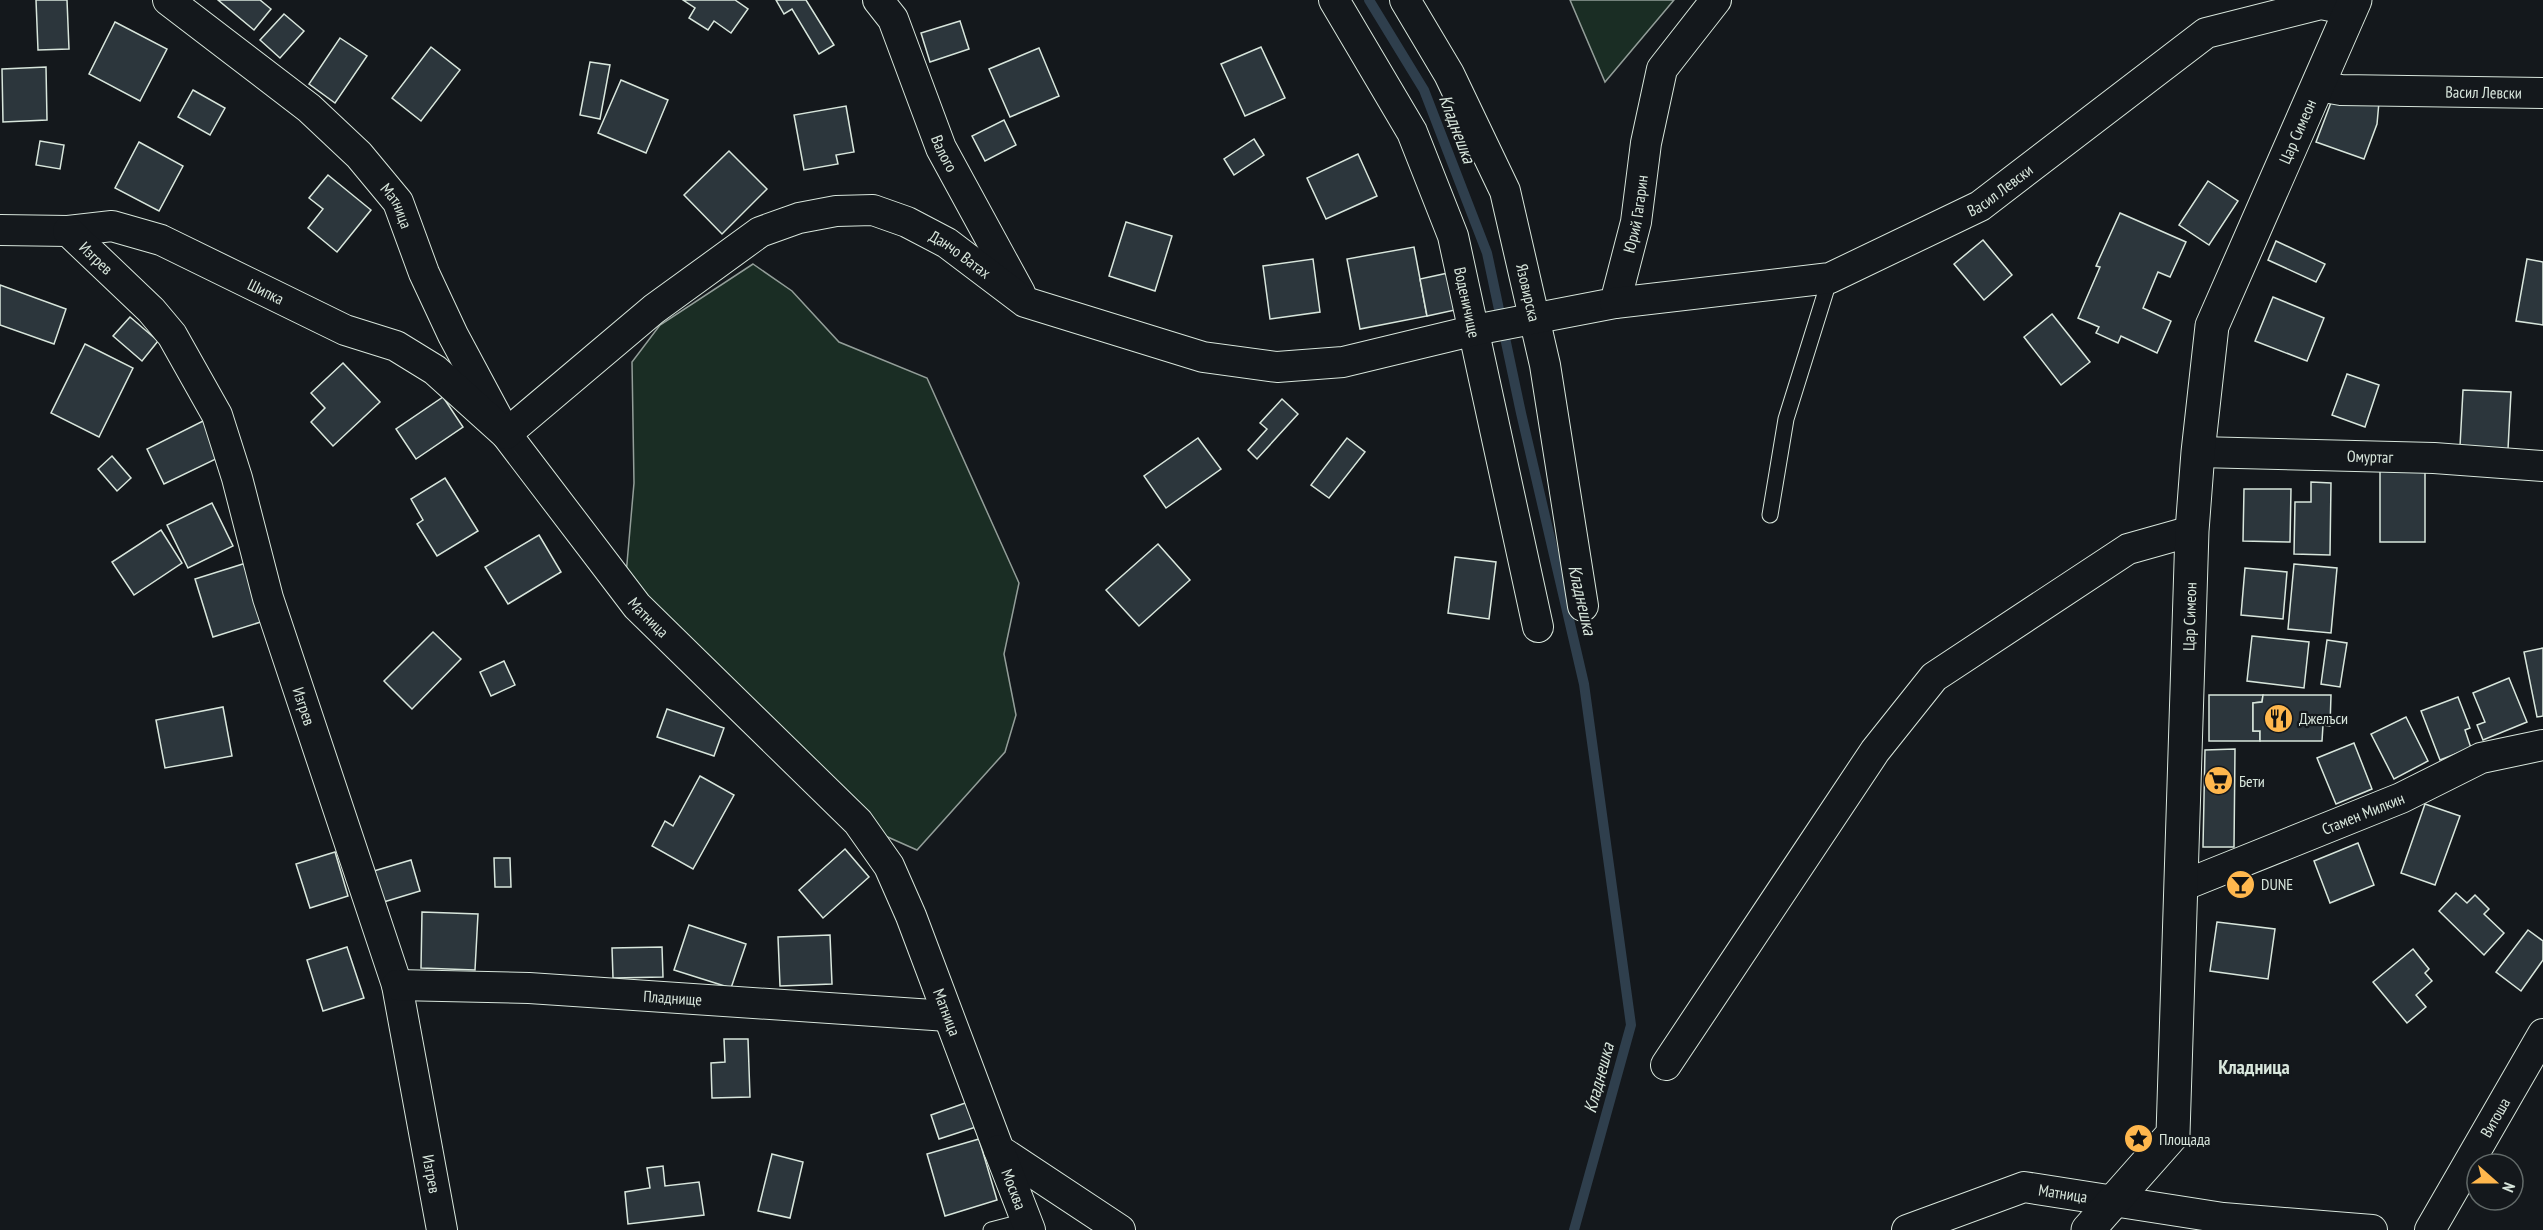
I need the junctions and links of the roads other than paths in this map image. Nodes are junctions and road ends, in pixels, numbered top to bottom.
1 (168, 0) edge
2 (878, 0) edge
3 (1334, 0) edge
4 (1405, 0) edge
5 (1716, 0) edge
6 (2353, 5) edge
7 (2318, 86) junction
8 (2543, 93) edge
9 (0, 230) edge
10 (68, 231) junction
11 (1830, 278) junction
12 (1025, 302) junction
13 (1615, 303) junction
14 (1530, 320) junction
15 (1476, 330) junction
16 (506, 434) junction
17 (2198, 452) junction
18 (2543, 466) edge
19 (1770, 515) dead end
20 (2192, 531) junction
21 (1583, 606) dead end
22 (1538, 627) dead end
23 (2543, 745) edge
24 (2182, 886) junction
25 (397, 985) junction
26 (948, 1016) junction
27 (2543, 1035) edge
28 (1666, 1065) dead end
29 (999, 1150) junction
30 (2114, 1201) junction
31 (1028, 1226) edge
32 (442, 1230) edge
33 (991, 1230) edge
34 (1120, 1230) edge
35 (1907, 1230) edge
36 (2088, 1230) edge
37 (2372, 1230) edge
38 (2430, 1230) edge

1 - 16 street, Матница
2 - 12 street, Валого
3 - 15 street, Воденичище
4 - 14 street, Язовирска
5 - 13 street, Юрий Гагарин
6 - 7 street, Цар Симеон
6 - 11 street, Васил Левски
7 - 8 street, Васил Левски
7 - 17 street, Цар Симеон
9 - 10 street, Шипка
10 - 16 street, Шипка
10 - 25 street, Изгрев
11 - 13 street, Васил Левски
11 - 19 lane
12 - 15 street, Данчо Ватах
12 - 16 street, Данчо Ватах
13 - 14 street
14 - 15 street
14 - 21 street, Язовирска
15 - 22 street, Воденичище
16 - 26 street, Матница
17 - 18 street, Омуртаг
17 - 20 street, Цар Симеон
20 - 24 street, Цар Симеон
20 - 28 street
23 - 24 street, Стамен Милкин
24 - 30 street, Цар Симеон
25 - 26 street, Пладнище
25 - 32 street, Изгрев
26 - 29 street, Матница
27 - 38 street, Витоша
29 - 31 street, Москва
29 - 34 street
30 - 35 street, Матница
30 - 36 street, Цар Симеон
30 - 37 street, Матница
31 - 33 lane

